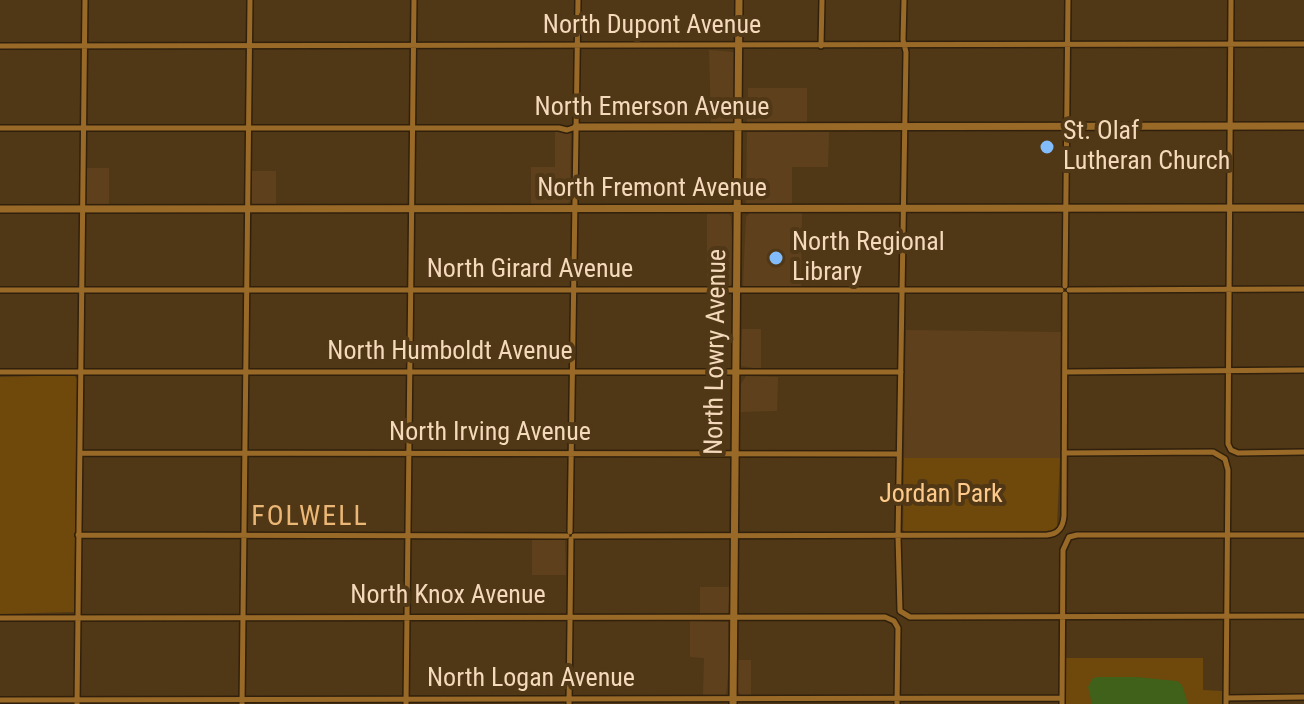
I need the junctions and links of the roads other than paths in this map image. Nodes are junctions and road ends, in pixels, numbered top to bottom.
1 (85, 0) edge
2 (250, 0) edge
3 (414, 0) edge
4 (578, 0) edge
5 (739, 0) edge
6 (822, 0) edge
7 (904, 0) edge
8 (1068, 0) edge
9 (1231, 0) edge
10 (1231, 44) junction
11 (1304, 44) edge
12 (1067, 45) junction
13 (0, 46) edge
14 (84, 46) junction
15 (249, 46) junction
16 (414, 46) junction
17 (577, 46) junction
18 (740, 46) junction
19 (821, 46) junction
20 (905, 46) junction
21 (1066, 126) junction
22 (1230, 126) junction
23 (1304, 126) edge
24 (248, 127) junction
25 (413, 127) junction
26 (576, 127) junction
27 (905, 127) junction
28 (0, 128) edge
29 (84, 128) junction
30 (739, 128) junction
31 (412, 208) junction
32 (904, 208) junction
33 (1304, 208) edge
34 (0, 209) edge
35 (83, 209) junction
36 (247, 209) junction
37 (575, 209) junction
38 (738, 209) junction
39 (1229, 209) junction
40 (1065, 210) junction
41 (1304, 289) edge
42 (0, 290) edge
43 (83, 290) junction
44 (246, 290) junction
45 (412, 290) junction
46 (574, 290) junction
47 (902, 290) junction
48 (1065, 290) junction
49 (1229, 290) junction
50 (738, 291) junction
51 (1304, 370) edge
52 (82, 371) junction
53 (245, 371) junction
54 (572, 371) junction
55 (1228, 371) junction
56 (0, 372) edge
57 (410, 372) junction
58 (737, 372) junction
59 (901, 372) junction
60 (1065, 372) junction
61 (1304, 452) edge
62 (80, 453) junction
63 (243, 453) junction
64 (409, 453) junction
65 (571, 453) junction
66 (1064, 453) junction
67 (736, 454) junction
68 (899, 454) junction
69 (243, 534) junction
70 (408, 534) junction
71 (78, 535) junction
72 (570, 535) junction
73 (1227, 535) junction
74 (1304, 535) edge
75 (735, 536) junction
76 (898, 536) junction
77 (242, 616) junction
78 (570, 616) junction
79 (1304, 616) edge
80 (78, 617) junction
81 (407, 617) junction
82 (734, 617) junction
83 (1062, 617) junction
84 (1226, 617) junction
85 (0, 618) edge
86 (1304, 697) edge
87 (0, 700) edge
88 (242, 701) edge
89 (406, 701) edge
90 (569, 701) edge
91 (897, 701) edge
92 (1062, 701) edge
93 (1226, 701) edge
94 (77, 702) edge
95 (733, 702) edge

1 - 14 street
2 - 15 street
3 - 16 street
4 - 17 street
5 - 18 street, North Lowry Avenue
6 - 19 street
7 - 20 street
8 - 12 street
9 - 10 street
10 - 11 street, North Dupont Avenue
10 - 12 street, North Dupont Avenue
10 - 22 street
12 - 20 street, North Dupont Avenue
12 - 21 street
13 - 14 street, North Dupont Avenue
14 - 15 street, North Dupont Avenue
14 - 29 street
15 - 16 street, North Dupont Avenue
15 - 24 street
16 - 17 street, North Dupont Avenue
16 - 25 street
17 - 18 street, North Dupont Avenue
17 - 26 street
18 - 19 street, North Dupont Avenue
18 - 30 street, North Lowry Avenue
19 - 20 street, North Dupont Avenue
20 - 27 street
21 - 22 street, North Emerson Avenue
21 - 27 street, North Emerson Avenue
21 - 40 street
22 - 23 street, North Emerson Avenue
22 - 39 street
24 - 25 street, North Emerson Avenue
24 - 29 street, North Emerson Avenue
24 - 36 street
25 - 26 street, North Emerson Avenue
25 - 31 street
26 - 30 street, North Emerson Avenue
26 - 37 street
27 - 30 street, North Emerson Avenue
27 - 32 street
28 - 29 street, North Emerson Avenue
29 - 35 street
30 - 38 street, North Lowry Avenue
31 - 36 street, North Fremont Avenue
31 - 37 street, North Fremont Avenue
31 - 45 street
32 - 38 street, North Fremont Avenue
32 - 40 street, North Fremont Avenue
32 - 47 street
33 - 39 street, North Fremont Avenue
34 - 35 street, North Fremont Avenue
35 - 36 street, North Fremont Avenue
35 - 43 street
36 - 44 street
37 - 38 street, North Fremont Avenue
37 - 46 street
38 - 50 street, North Lowry Avenue
39 - 40 street, North Fremont Avenue
39 - 49 street
40 - 48 street
41 - 49 street, North Girard Avenue
42 - 43 street, North Girard Avenue
43 - 44 street, North Girard Avenue
43 - 52 street
44 - 45 street, North Girard Avenue
44 - 53 street
45 - 46 street, North Girard Avenue
45 - 57 street
46 - 50 street, North Girard Avenue
46 - 54 street
47 - 48 street, North Girard Avenue
47 - 50 street, North Girard Avenue
47 - 59 street
48 - 49 street, North Girard Avenue
48 - 60 street
49 - 55 street
50 - 58 street, North Lowry Avenue
51 - 55 street
52 - 53 street, North Humboldt Avenue
52 - 56 street, North Humboldt Avenue
52 - 62 street
53 - 57 street, North Humboldt Avenue
53 - 63 street
54 - 57 street, North Humboldt Avenue
54 - 58 street, North Humboldt Avenue
54 - 65 street
55 - 60 street
55 - 61 street
57 - 64 street
58 - 59 street, North Humboldt Avenue
58 - 67 street, North Lowry Avenue
59 - 68 street
60 - 66 street
62 - 63 street, North Irving Avenue
62 - 71 street
63 - 64 street, North Irving Avenue
63 - 69 street
64 - 65 street, North Irving Avenue
64 - 70 street
65 - 67 street, North Irving Avenue
65 - 72 street
66 - 73 street
66 - 76 street
67 - 68 street, North Irving Avenue
67 - 75 street, North Lowry Avenue
68 - 76 street
69 - 70 street
69 - 71 street
69 - 77 street
70 - 72 street
70 - 81 street
71 - 80 street
72 - 75 street
72 - 78 street
73 - 74 street
73 - 83 street
73 - 84 street
75 - 76 street
75 - 82 street, North Lowry Avenue
76 - 83 street
77 - 80 street, North Knox Avenue
77 - 81 street, North Knox Avenue
77 - 88 street
78 - 81 street, North Knox Avenue
78 - 82 street, North Knox Avenue
78 - 90 street
79 - 84 street
80 - 85 street, North Knox Avenue
80 - 94 street
81 - 89 street
82 - 91 street, North Knox Avenue
82 - 95 street, North Lowry Avenue
83 - 84 street
83 - 92 street
84 - 93 street
86 - 93 street
87 - 94 street, North Logan Avenue
88 - 89 street, North Logan Avenue
88 - 94 street, North Logan Avenue
89 - 90 street, North Logan Avenue
90 - 95 street, North Logan Avenue
91 - 92 street, North Logan Avenue
91 - 95 street, North Logan Avenue

